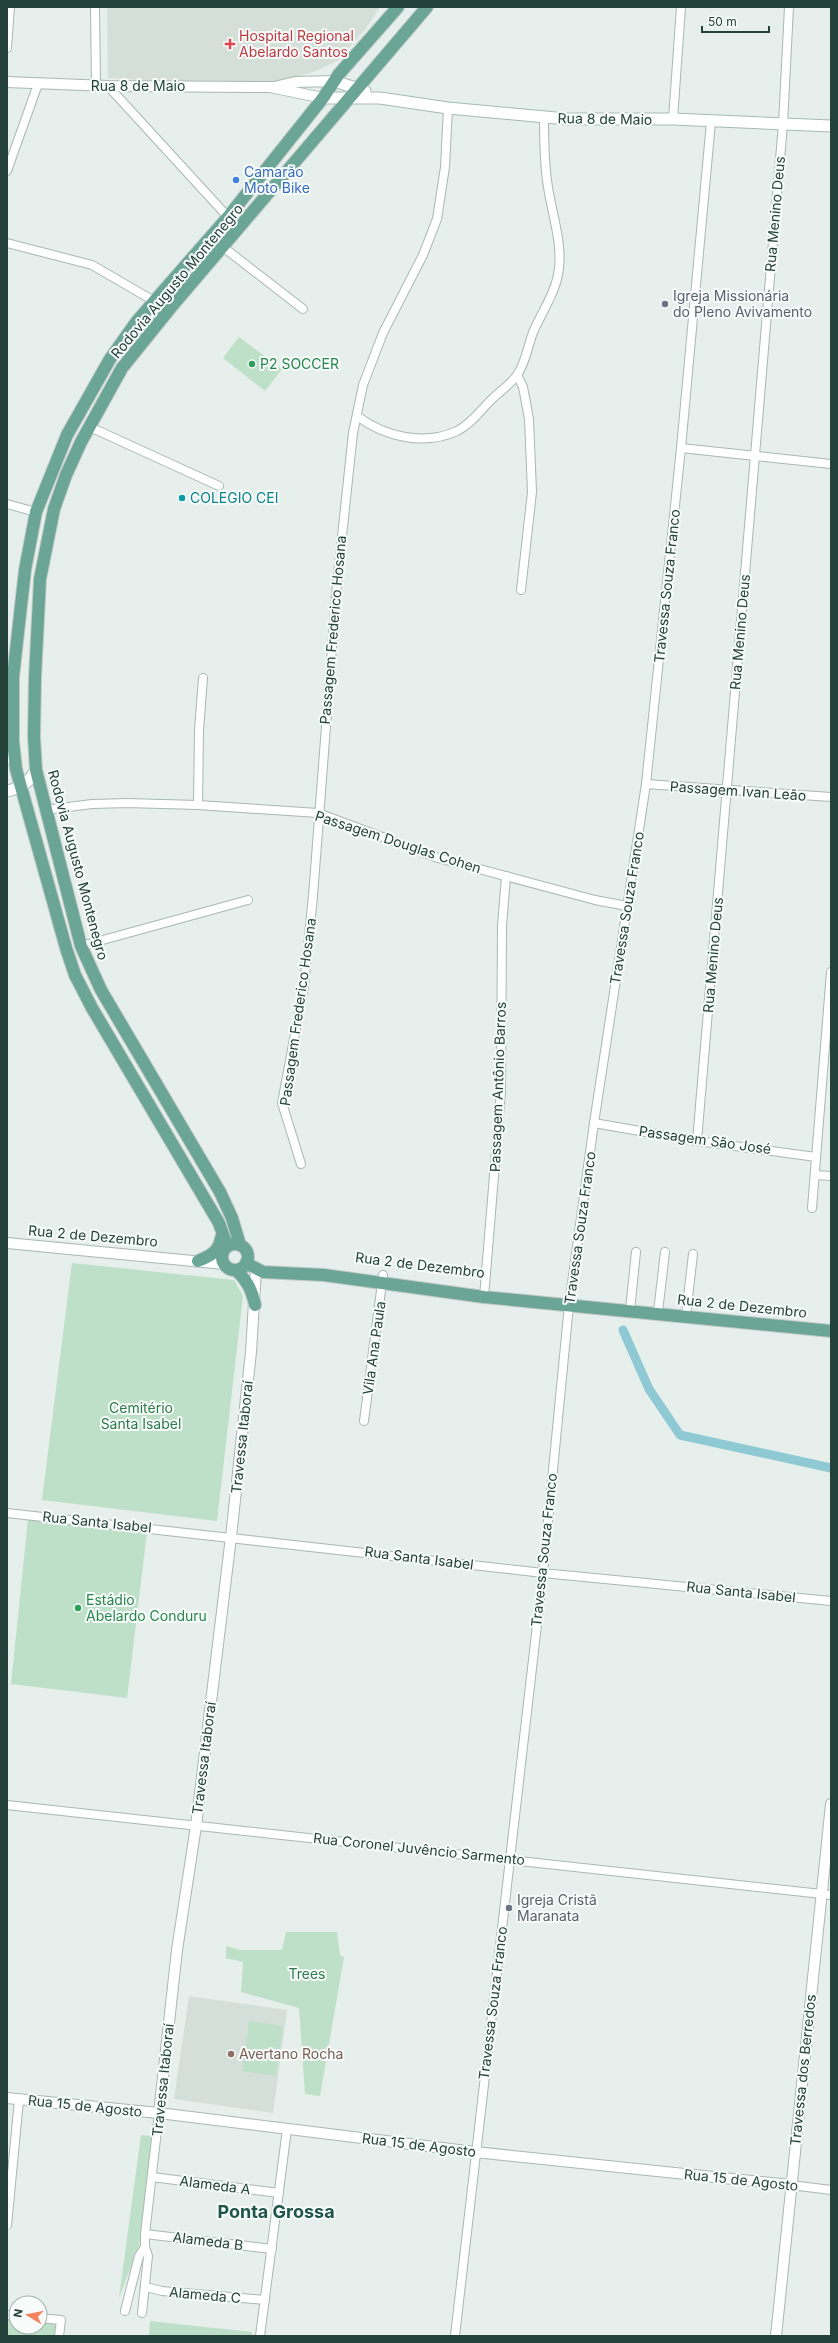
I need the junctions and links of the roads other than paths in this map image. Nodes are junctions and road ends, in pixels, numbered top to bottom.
1 (95, 7) edge
2 (398, 7) edge
3 (427, 7) edge
4 (681, 7) edge
5 (789, 7) edge
6 (9, 11) edge
7 (7, 48) edge
8 (334, 81) junction
9 (7, 82) edge
10 (38, 84) junction
11 (96, 86) junction
12 (108, 86) junction
13 (270, 87) junction
14 (353, 92) junction
15 (323, 98) junction
16 (448, 108) junction
17 (544, 118) junction
18 (673, 119) junction
19 (711, 122) junction
20 (782, 124) junction
21 (831, 126) edge
22 (7, 171) edge
23 (228, 217) junction
24 (7, 243) edge
25 (223, 247) junction
26 (154, 301) junction
27 (303, 309) dead end
28 (110, 359) junction
29 (122, 368) junction
30 (517, 375) junction
31 (357, 416) junction
32 (90, 427) junction
33 (681, 448) junction
34 (754, 457) junction
35 (831, 464) edge
36 (219, 486) dead end
37 (7, 504) edge
38 (36, 512) junction
39 (28, 554) junction
40 (45, 557) junction
41 (522, 590) dead end
42 (10, 661) edge
43 (35, 664) junction
44 (203, 678) dead end
45 (13, 741) junction
46 (7, 758) edge
47 (36, 770) junction
48 (646, 784) junction
49 (21, 787) junction
50 (727, 790) junction
51 (7, 791) edge
52 (831, 797) edge
53 (198, 805) junction
54 (45, 810) junction
55 (318, 813) junction
56 (506, 876) junction
57 (248, 900) dead end
58 (627, 906) junction
59 (81, 946) junction
60 (831, 972) edge
61 (594, 1123) junction
62 (697, 1141) junction
63 (816, 1157) junction
64 (301, 1164) dead end
65 (815, 1175) junction
66 (831, 1176) edge
67 (812, 1208) dead end
68 (220, 1223) junction
69 (7, 1243) edge
70 (240, 1244) junction
71 (227, 1246) junction
72 (636, 1252) dead end
73 (665, 1252) dead end
74 (692, 1254) dead end
75 (198, 1261) junction
76 (224, 1264) junction
77 (251, 1266) junction
78 (236, 1270) junction
79 (383, 1279) junction
80 (485, 1293) junction
81 (572, 1303) junction
82 (255, 1305) junction
83 (630, 1310) junction
84 (658, 1312) junction
85 (686, 1315) junction
86 (831, 1331) edge
87 (364, 1421) dead end
88 (7, 1512) edge
89 (231, 1537) junction
90 (543, 1573) junction
91 (831, 1601) edge
92 (831, 1804) edge
93 (7, 1805) edge
94 (196, 1826) junction
95 (510, 1859) junction
96 (827, 1895) edge
97 (7, 2098) edge
98 (19, 2100) junction
99 (159, 2114) junction
100 (287, 2129) junction
101 (475, 2152) junction
102 (152, 2178) junction
103 (791, 2185) junction
104 (831, 2190) edge
105 (279, 2193) junction
106 (7, 2225) edge
107 (145, 2234) junction
108 (145, 2247) junction
109 (272, 2249) junction
110 (146, 2287) junction
111 (265, 2300) junction
112 (126, 2311) dead end
113 (142, 2313) dead end
114 (48, 2319) edge
115 (59, 2336) edge
116 (260, 2336) edge
117 (455, 2336) edge
118 (776, 2336) edge

1 - 11 street
2 - 8 main road, Rodovia Augusto Montenegro
3 - 14 main road, Rodovia Augusto Montenegro
4 - 18 street
5 - 20 street, Rua Menino Deus
6 - 7 street
8 - 13 street, Rua 8 de Maio
8 - 14 main road, Rua 8 de Maio
8 - 15 main road, Rodovia Augusto Montenegro
9 - 10 street, Rua 8 de Maio
10 - 11 street, Rua 8 de Maio
10 - 22 street
11 - 12 street, Rua 8 de Maio
12 - 13 street, Rua 8 de Maio
12 - 23 street
13 - 15 street, Rua 8 de Maio
14 - 15 main road, Rua 8 de Maio
14 - 16 main road, Rua 8 de Maio
14 - 25 main road, Rodovia Augusto Montenegro
15 - 23 main road, Rodovia Augusto Montenegro
16 - 17 main road, Rua 8 de Maio
16 - 31 street, Passagem Frederico Hosana
17 - 18 main road, Rua 8 de Maio
17 - 30 street
18 - 19 main road, Rua 8 de Maio
19 - 20 main road, Rua 8 de Maio
19 - 33 street, Travessa Souza Franco
20 - 21 main road, Rua 8 de Maio
20 - 34 street, Rua Menino Deus
23 - 26 main road, Rodovia Augusto Montenegro
24 - 26 street
25 - 27 street
25 - 29 main road, Rodovia Augusto Montenegro
26 - 28 main road, Rodovia Augusto Montenegro
28 - 29 main road
28 - 38 main road, Rodovia Augusto Montenegro
29 - 32 main road, Rodovia Augusto Montenegro
30 - 31 street
30 - 41 street
31 - 55 street, Passagem Frederico Hosana
32 - 36 street
32 - 40 main road, Rodovia Augusto Montenegro
33 - 34 street
33 - 48 street, Travessa Souza Franco
34 - 35 street
34 - 50 street, Rua Menino Deus
37 - 38 street
38 - 39 main road, Rodovia Augusto Montenegro
39 - 40 main road
39 - 42 main road, Rodovia Augusto Montenegro
40 - 43 main road, Rodovia Augusto Montenegro
42 - 43 main road
42 - 45 main road, Rodovia Augusto Montenegro
43 - 47 main road, Rodovia Augusto Montenegro
44 - 53 street
45 - 46 main road
45 - 49 main road, Rodovia Augusto Montenegro
47 - 49 main road
47 - 54 main road, Rodovia Augusto Montenegro
48 - 50 street, Passagem Ivan Leão
48 - 58 street, Travessa Souza Franco
49 - 51 main road
49 - 68 main road, Rodovia Augusto Montenegro
50 - 52 street, Passagem Ivan Leão
50 - 62 street, Rua Menino Deus
53 - 54 street, Passagem Douglas Cohen
53 - 55 street, Passagem Douglas Cohen
54 - 59 main road, Rodovia Augusto Montenegro
55 - 56 street, Passagem Douglas Cohen
55 - 64 street, Passagem Frederico Hosana
56 - 58 street, Passagem Douglas Cohen
56 - 80 street, Passagem Antônio Barros
57 - 59 street
58 - 61 street, Travessa Souza Franco
59 - 70 main road, Rodovia Augusto Montenegro
60 - 63 street
61 - 62 street, Passagem São José
61 - 81 street, Travessa Souza Franco
62 - 63 street, Passagem São José
63 - 65 street
65 - 66 street
65 - 67 street
68 - 71 main road, Rodovia Augusto Montenegro
68 - 75 main road
69 - 75 street, Rua 2 de Dezembro
70 - 71 main road
70 - 77 main road
71 - 76 main road
72 - 83 street
73 - 84 street
74 - 85 street
75 - 76 street, Rua 2 de Dezembro
76 - 78 main road
77 - 78 main road
77 - 79 main road, Rua 2 de Dezembro
77 - 82 street, Travessa Itaboraí
78 - 82 main road
79 - 80 main road, Rua 2 de Dezembro
79 - 87 street, Vila Ana Paula
80 - 81 main road, Rua 2 de Dezembro
81 - 83 main road, Rua 2 de Dezembro
81 - 90 street, Travessa Souza Franco
82 - 89 street, Travessa Itaboraí
83 - 84 main road, Rua 2 de Dezembro
84 - 85 main road, Rua 2 de Dezembro
85 - 86 main road, Rua 2 de Dezembro
88 - 89 street, Rua Santa Isabel
89 - 90 street, Rua Santa Isabel
89 - 94 street, Travessa Itaboraí
90 - 91 street, Rua Santa Isabel
90 - 95 street, Travessa Souza Franco
92 - 96 street, Travessa dos Berredos
93 - 94 street, Rua Coronel Juvêncio Sarmento
94 - 95 street, Rua Coronel Juvêncio Sarmento
94 - 99 street, Travessa Itaboraí
95 - 96 street, Rua Coronel Juvêncio Sarmento
95 - 101 street, Travessa Souza Franco
96 - 103 street, Travessa dos Berredos
97 - 98 street, Rua 15 de Agosto
98 - 99 street, Rua 15 de Agosto
98 - 106 street
99 - 100 street, Rua 15 de Agosto
99 - 102 street, Travessa Itaboraí
100 - 101 street, Rua 15 de Agosto
100 - 105 street
101 - 103 street, Rua 15 de Agosto
101 - 117 street, Travessa Souza Franco
102 - 105 street, Alameda A
102 - 107 street, Travessa Itaboraí
103 - 104 street, Rua 15 de Agosto
103 - 118 street, Travessa dos Berredos
105 - 109 street
107 - 108 street, Travessa Itaboraí
107 - 109 street, Alameda B
108 - 110 street, Travessa Itaboraí
108 - 112 street, Travessa Itaboraí
109 - 111 street
110 - 111 street, Alameda C
110 - 113 street, Travessa Itaboraí
111 - 116 street
114 - 115 street

